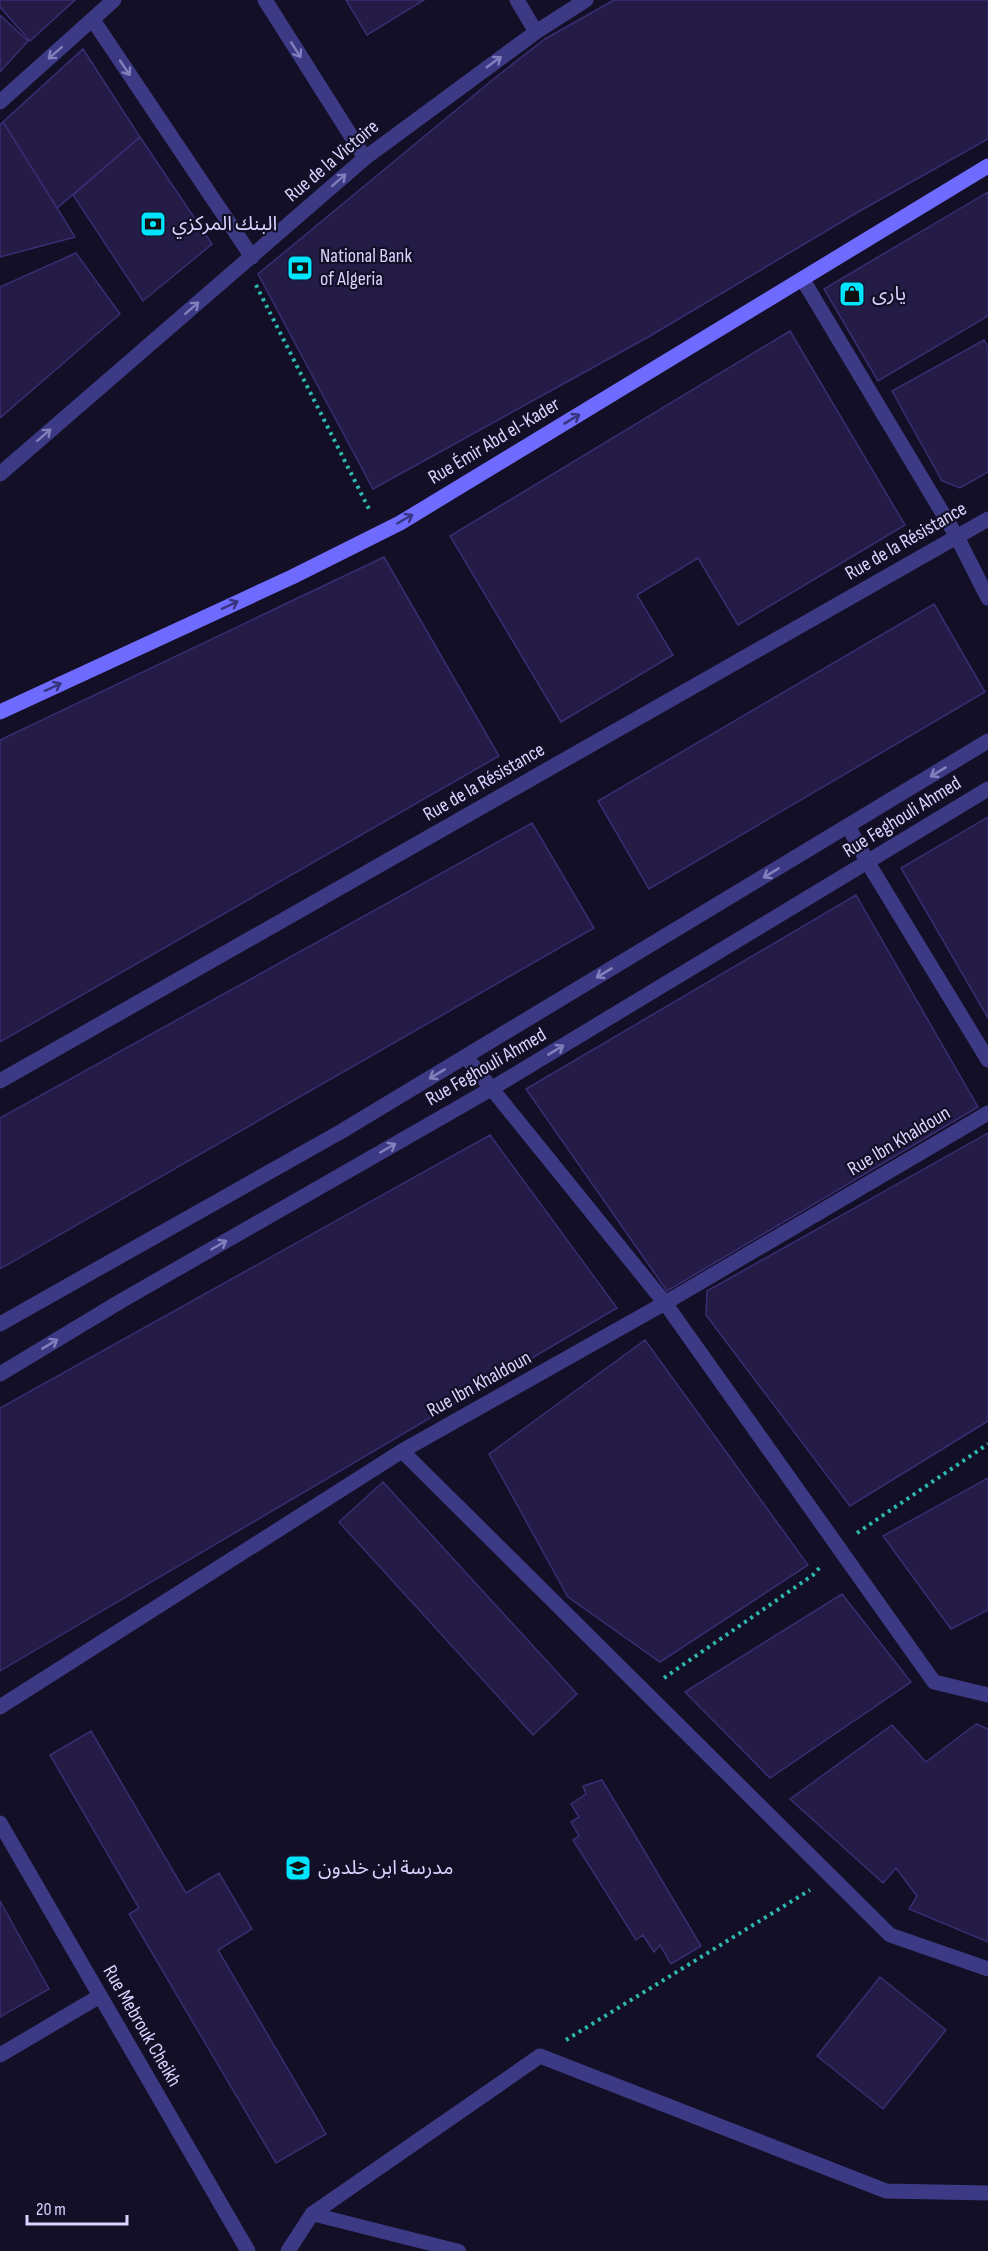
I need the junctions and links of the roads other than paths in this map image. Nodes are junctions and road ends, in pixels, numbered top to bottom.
1 (114, 0) edge
2 (265, 0) edge
3 (517, 0) edge
4 (586, 0) edge
5 (93, 20) junction
6 (536, 32) junction
7 (0, 102) edge
8 (365, 158) junction
9 (988, 166) edge
10 (248, 260) junction
11 (803, 280) junction
12 (0, 474) edge
13 (988, 519) edge
14 (957, 537) junction
15 (988, 598) edge
16 (0, 712) edge
17 (988, 741) edge
18 (988, 789) edge
19 (848, 826) junction
20 (868, 863) junction
21 (466, 1057) junction
22 (988, 1060) edge
23 (0, 1081) edge
24 (491, 1089) junction
25 (988, 1113) edge
26 (665, 1303) junction
27 (0, 1324) edge
28 (0, 1374) edge
29 (402, 1451) junction
30 (988, 1695) edge
31 (0, 1707) edge
32 (0, 1823) edge
33 (988, 1969) edge
34 (100, 1996) junction
35 (0, 2055) edge
36 (988, 2193) edge
37 (312, 2214) junction
38 (248, 2251) edge
39 (288, 2251) edge
40 (459, 2251) edge

1 - 5 street
2 -> 8 street
3 - 6 street
4 - 6 street, Rue de la Victoire
5 -> 7 street
5 -> 10 street
8 -> 6 street, Rue de la Victoire
10 -> 8 street, Rue de la Victoire
9 - 11 main road, Rue Émir Abd el-Kader
12 -> 10 street, Rue de la Victoire
11 - 14 street
16 -> 11 main road, Rue Émir Abd el-Kader
13 - 14 street, Rue de la Résistance
14 - 15 street
14 - 23 street, Rue de la Résistance
17 -> 19 street, Rue Feghouli Ahmed
18 - 20 street, Rue Feghouli Ahmed
19 - 20 street
19 -> 21 street, Rue Feghouli Ahmed
20 - 22 street
24 -> 20 street, Rue Feghouli Ahmed
21 - 24 street
21 -> 27 street, Rue Feghouli Ahmed
24 - 26 street
28 -> 24 street, Rue Feghouli Ahmed
25 - 26 street, Rue Ibn Khaldoun
26 - 29 street, Rue Ibn Khaldoun
26 - 30 street
29 - 31 street, Rue Ibn Khaldoun
29 - 33 street
32 - 34 street, Rue Mebrouk Cheikh
34 - 35 street
34 - 38 street, Rue Mebrouk Cheikh
36 - 37 street
37 - 39 street
37 - 40 lane

